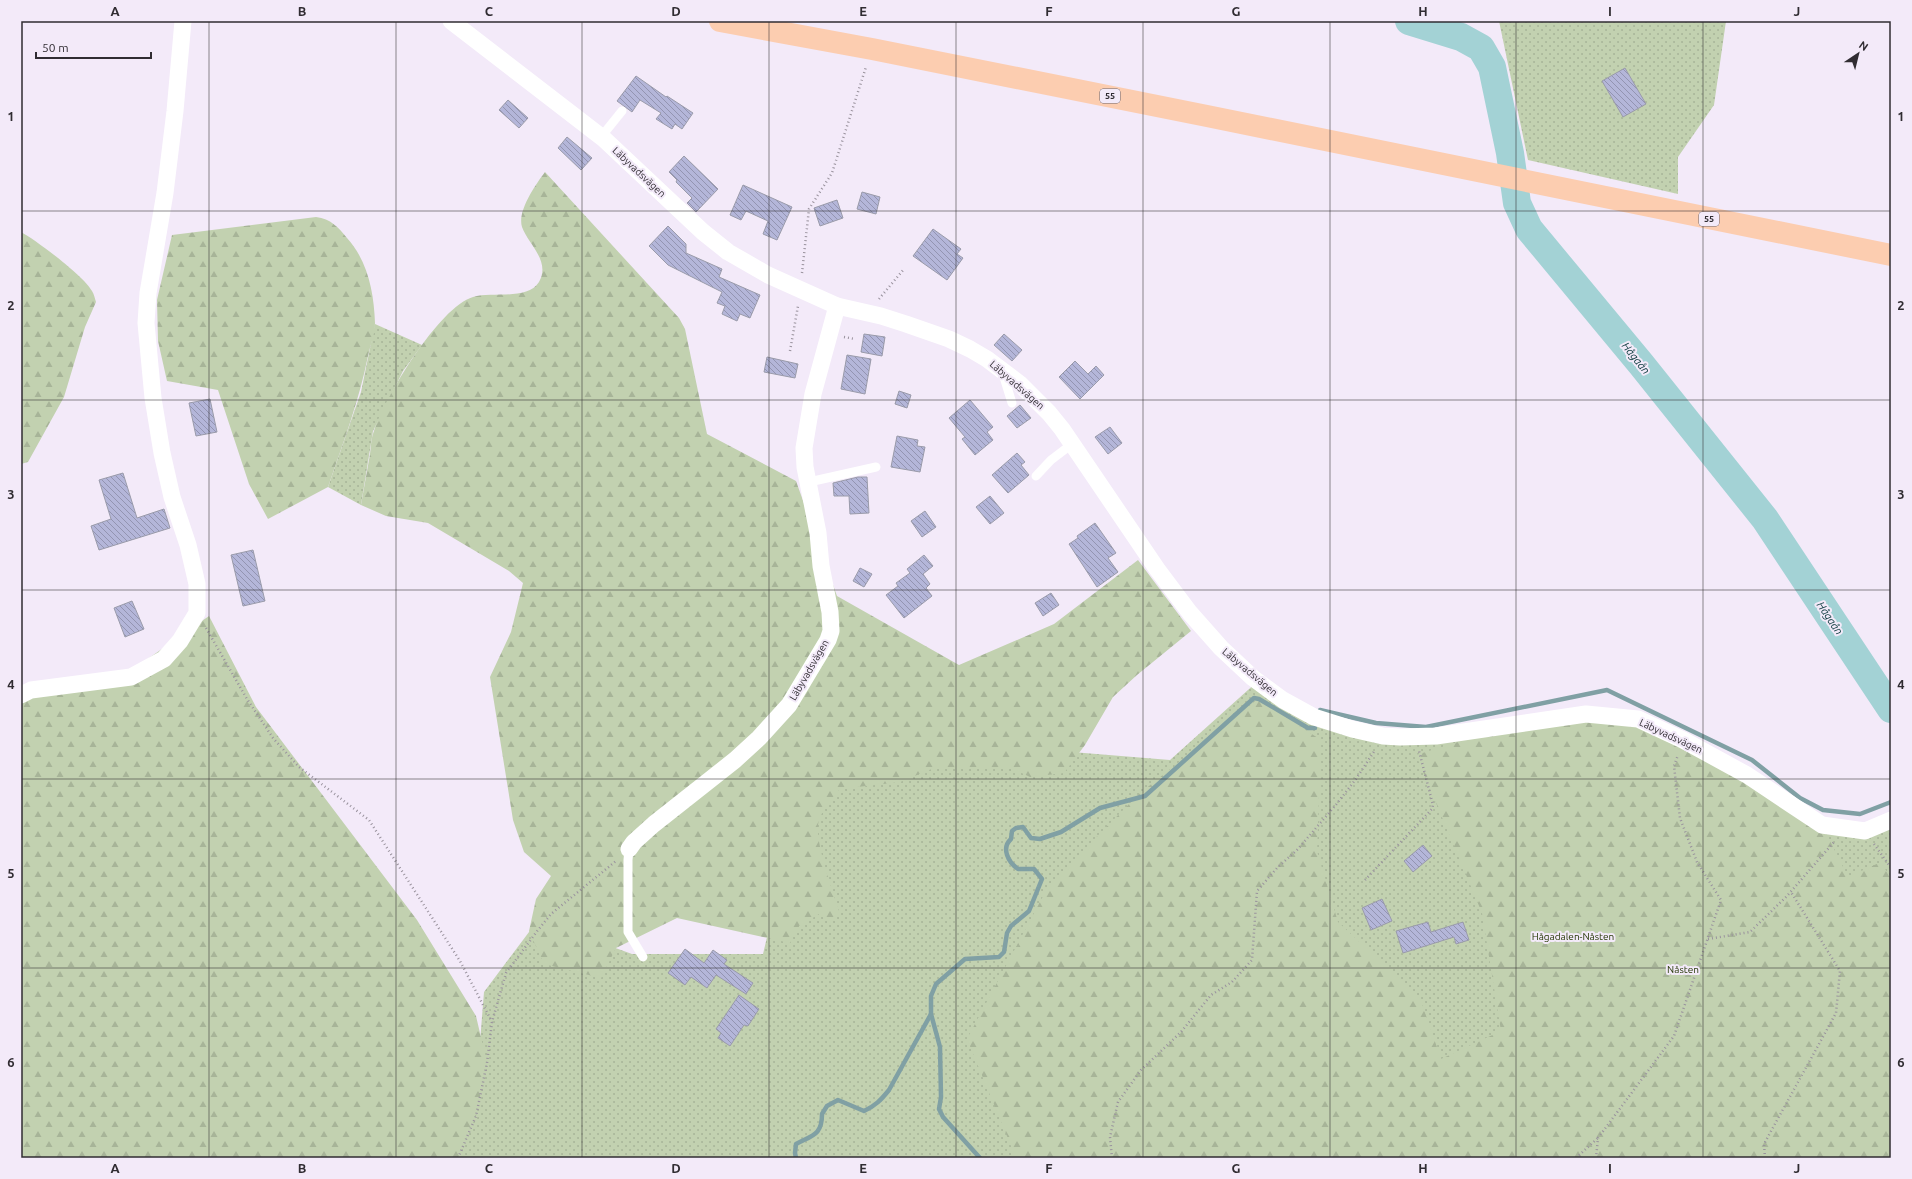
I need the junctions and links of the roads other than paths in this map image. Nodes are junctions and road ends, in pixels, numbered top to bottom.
1 (182, 21) edge
2 (451, 21) edge
3 (720, 21) edge
4 (622, 111) dead end
5 (601, 137) junction
6 (1891, 255) edge
7 (837, 306) junction
8 (1002, 370) junction
9 (1012, 403) dead end
10 (1072, 444) junction
11 (876, 467) dead end
12 (1036, 476) dead end
13 (808, 482) junction
14 (21, 695) edge
15 (1891, 820) edge
16 (629, 849) joint
17 (644, 957) dead end

1 - 14 street
2 - 5 street, Läbyvadsvägen
3 - 6 main road, 55
4 - 5 lane
5 - 7 street, Läbyvadsvägen
7 - 8 street, Läbyvadsvägen
7 - 13 street, Läbyvadsvägen
8 - 9 lane
8 - 10 street, Läbyvadsvägen
10 - 12 lane
10 - 15 street, Läbyvadsvägen
11 - 13 lane
13 - 16 street, Läbyvadsvägen
16 - 17 lane

